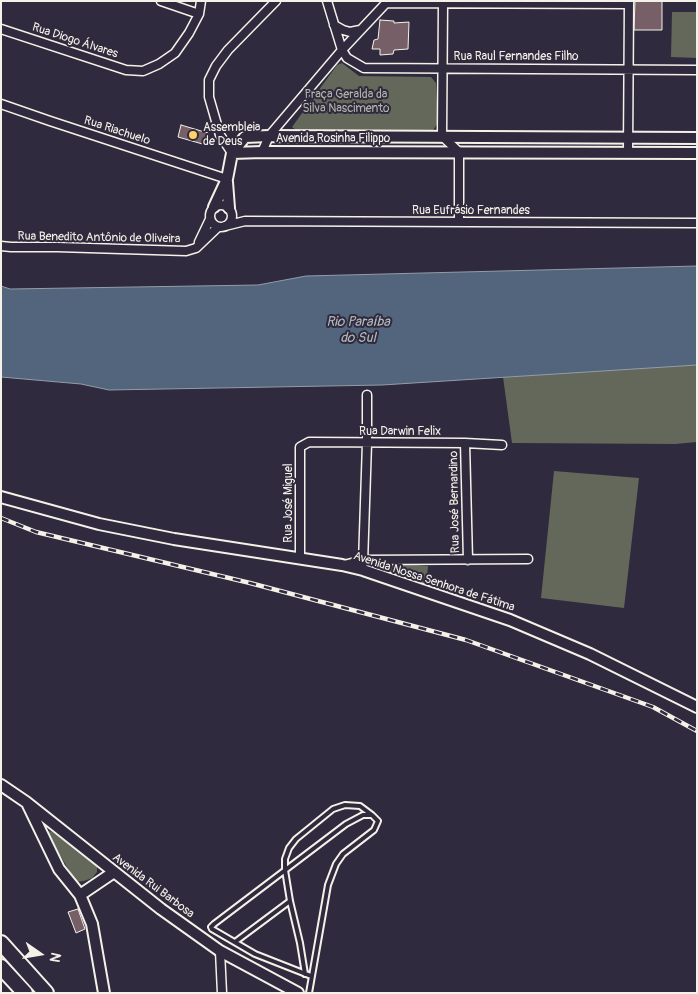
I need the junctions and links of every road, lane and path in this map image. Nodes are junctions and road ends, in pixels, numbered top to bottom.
1 (161, 1) edge
2 (202, 1) edge
3 (276, 1) edge
4 (327, 1) edge
5 (387, 2) edge
6 (629, 2) edge
7 (443, 3) junction
8 (199, 14) junction
9 (334, 25) junction
10 (1, 29) edge
11 (360, 30) junction
12 (342, 50) junction
13 (443, 68) junction
14 (628, 70) junction
15 (697, 70) edge
16 (1, 104) edge
17 (269, 136) junction
18 (442, 136) junction
19 (628, 137) junction
20 (697, 138) edge
21 (262, 152) junction
22 (459, 152) junction
23 (628, 152) junction
24 (232, 153) junction
25 (697, 153) edge
26 (227, 179) junction
27 (214, 207) junction
28 (230, 211) junction
29 (210, 219) junction
30 (245, 221) junction
31 (459, 222) junction
32 (697, 223) edge
33 (222, 227) junction
34 (1, 246) edge
35 (196, 248) junction
36 (367, 395) dead end
37 (368, 443) junction
38 (465, 443) junction
39 (502, 445) dead end
40 (300, 447) joint
41 (1, 497) edge
42 (300, 559) junction
43 (528, 559) dead end
44 (468, 560) junction
45 (363, 565) junction
46 (697, 707) edge
47 (1, 785) edge
48 (26, 802) junction
49 (372, 815) junction
50 (285, 870) junction
51 (114, 872) junction
52 (80, 895) junction
53 (290, 901) junction
54 (222, 935) junction
55 (235, 942) junction
56 (1, 944) edge
57 (217, 949) junction
58 (1, 967) edge
59 (305, 974) junction
60 (312, 976) junction
61 (25, 993) edge
62 (46, 993) edge
63 (104, 993) edge
64 (222, 993) edge
65 (298, 993) edge
66 (309, 993) edge

1 - 8 street
2 - 8 street
3 - 24 street
4 - 9 street
5 - 7 street
5 - 11 street
6 - 7 street
6 - 14 street
7 - 13 street
8 - 10 street, Rua Diogo Álvares
9 - 11 street
9 - 12 street
11 - 12 street
12 - 13 street, Rua Raul Fernandes Filho
12 - 17 street
13 - 14 street, Rua Raul Fernandes Filho
13 - 18 street
14 - 15 street, Rua Raul Fernandes Filho
14 - 19 street
16 - 26 street, Rua Riachuelo
17 - 18 street, Avenida Rosinha Filippo
17 - 21 street
17 - 24 street, Avenida Rosinha Filippo
18 - 19 street, Avenida Rosinha Filippo
18 - 22 street
19 - 20 street, Avenida Rosinha Filippo
19 - 23 street
21 - 22 street, Avenida Rosinha Filippo
21 - 24 street, Avenida Rosinha Filippo
22 - 23 street, Avenida Rosinha Filippo
22 - 31 street
23 - 25 street, Avenida Rosinha Filippo
24 - 26 street
26 - 27 street
26 - 28 street
27 - 28 street
27 - 29 street
28 - 30 street
28 - 33 street
29 - 33 street
29 - 35 street
30 - 31 street, Rua Eufrásio Fernandes
30 - 33 street
31 - 32 street, Rua Eufrásio Fernandes
33 - 35 street
34 - 35 street, Rua Benedito Antônio de Oliveira
36 - 37 street
37 - 38 street, Rua Darwin Felix
37 - 40 street, Rua Darwin Felix
37 - 45 street
38 - 39 street, Rua Darwin Felix
38 - 44 street, Rua José Bernardino
40 - 42 street, Rua José Miguel
41 - 42 street, Avenida Nossa Senhora de Fátima
42 - 45 street, Avenida Nossa Senhora de Fátima
43 - 44 street
44 - 45 street
45 - 46 street, Avenida Nossa Senhora de Fátima
47 - 48 street, Avenida Rui Barbosa
48 - 51 street, Avenida Rui Barbosa
48 - 52 street
49 - 50 lane
49 - 50 lane
49 - 60 lane
50 - 53 lane
50 - 54 lane
51 - 52 street
51 - 57 street, Avenida Rui Barbosa
52 - 63 street
53 - 55 lane
53 - 59 lane
54 - 55 lane
54 - 57 lane
55 - 59 lane
56 - 62 highway
57 - 64 street
57 - 65 street, Avenida Rui Barbosa
58 - 61 highway
59 - 60 lane
60 - 66 lane

